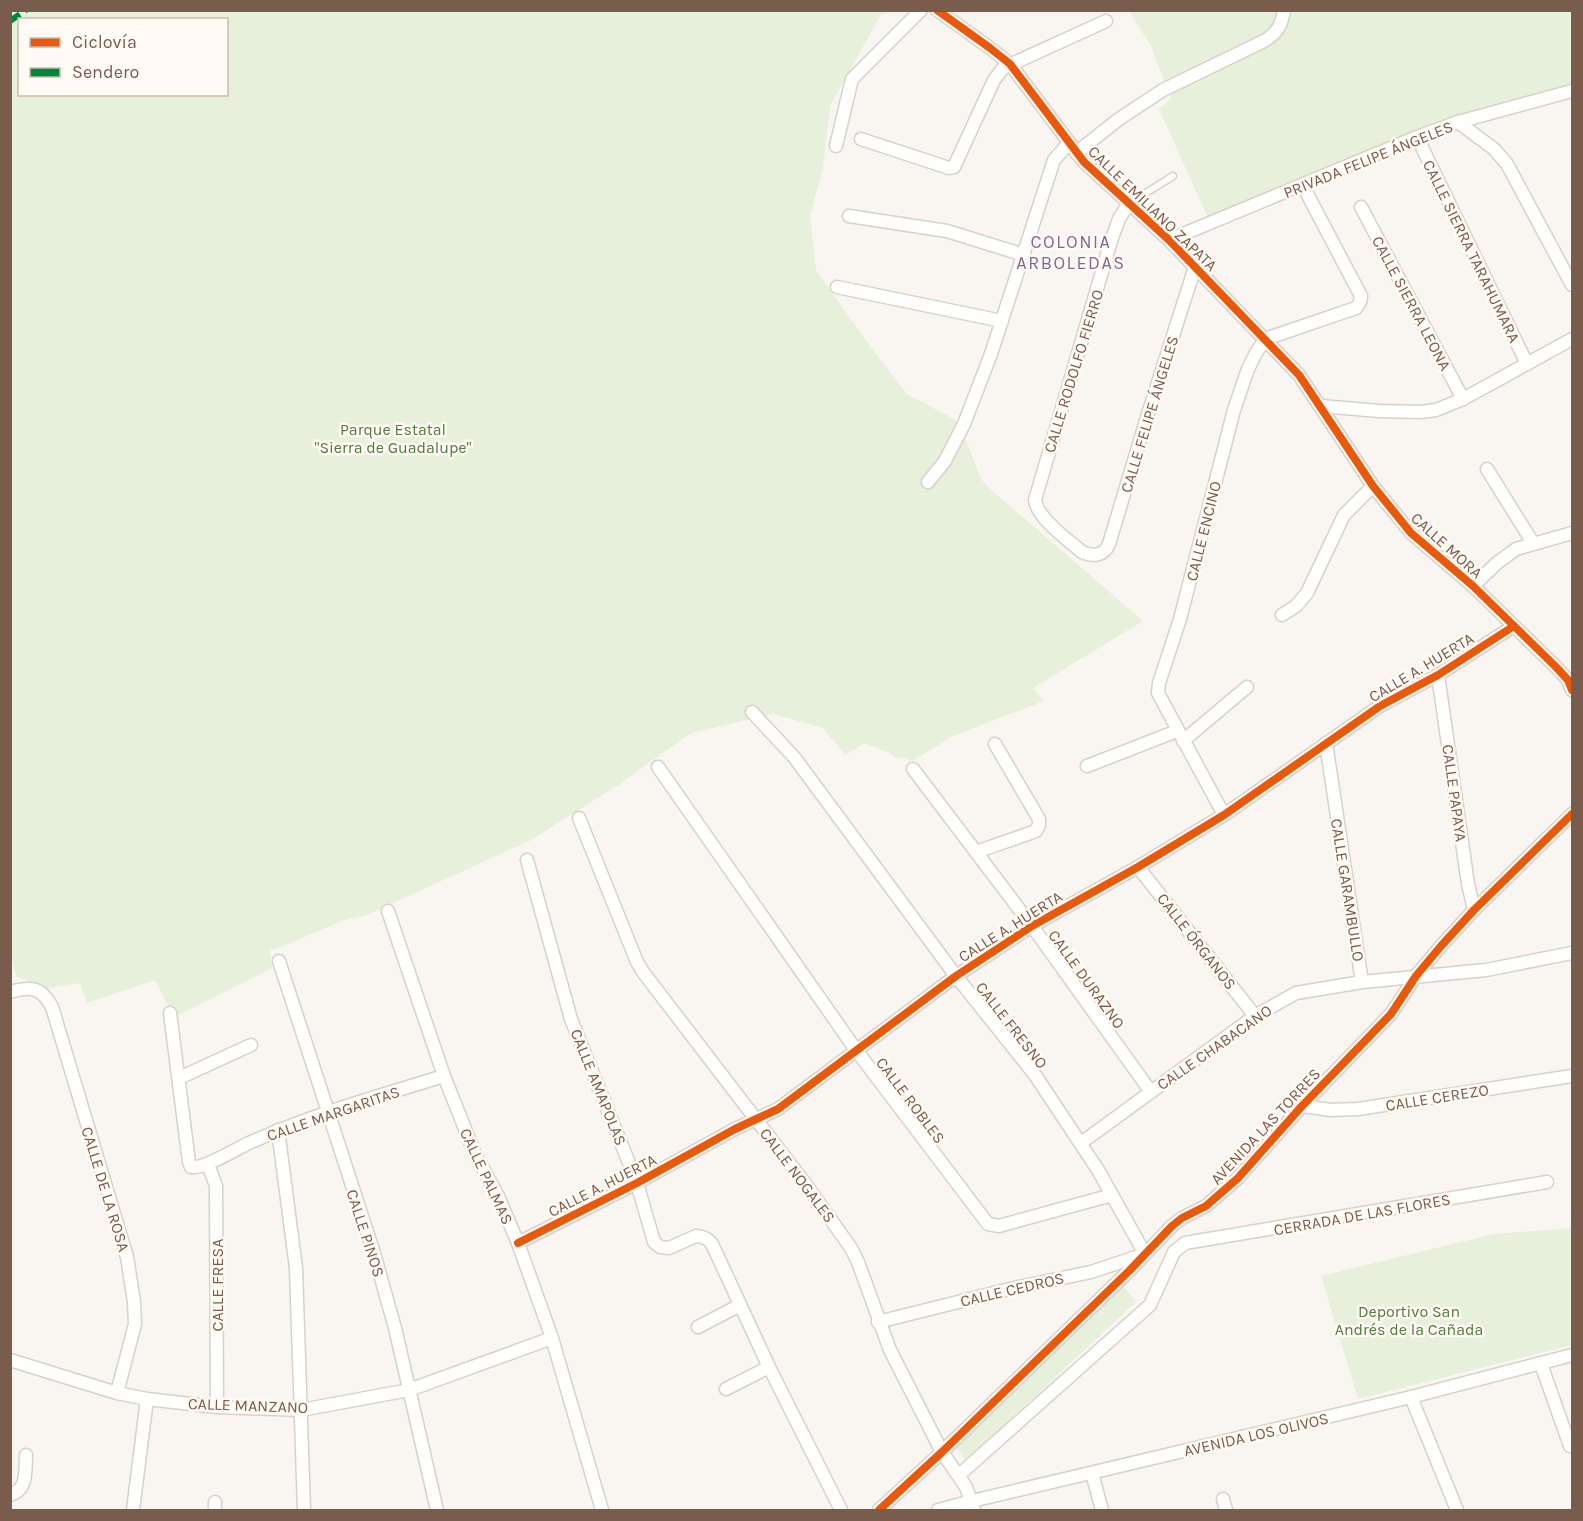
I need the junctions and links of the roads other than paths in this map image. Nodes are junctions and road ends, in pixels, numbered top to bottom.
1 (921, 10) edge
2 (938, 10) edge
3 (1284, 10) edge
4 (1106, 21) dead end
5 (1010, 64) junction
6 (1572, 91) edge
7 (1458, 122) junction
8 (1417, 137) junction
9 (861, 139) dead end
10 (836, 146) dead end
11 (1072, 148) junction
12 (1173, 176) dead end
13 (1303, 186) junction
14 (1129, 203) junction
15 (1361, 207) dead end
16 (849, 216) dead end
17 (1168, 240) junction
18 (1024, 255) junction
19 (1195, 267) junction
20 (1572, 285) edge
21 (837, 287) dead end
22 (1002, 321) junction
23 (1265, 339) junction
24 (1572, 339) edge
25 (1527, 364) junction
26 (1463, 399) junction
27 (1321, 406) junction
28 (1487, 469) dead end
29 (928, 482) dead end
30 (1373, 486) junction
31 (1572, 533) edge
32 (1533, 543) junction
33 (1096, 555) joint
34 (1473, 586) junction
35 (1282, 615) dead end
36 (1514, 626) junction
37 (1438, 675) junction
38 (1247, 687) dead end
39 (1572, 690) edge
40 (752, 712) dead end
41 (1180, 736) junction
42 (1326, 743) junction
43 (995, 744) dead end
44 (1087, 766) dead end
45 (658, 767) dead end
46 (914, 769) dead end
47 (1572, 814) edge
48 (1224, 815) junction
49 (579, 818) dead end
50 (976, 852) junction
51 (527, 860) dead end
52 (1138, 867) junction
53 (1474, 910) junction
54 (388, 911) dead end
55 (1032, 926) junction
56 (1572, 953) edge
57 (279, 960) dead end
58 (956, 976) junction
59 (1416, 976) junction
60 (1362, 982) junction
61 (10, 992) edge
62 (170, 1013) dead end
63 (1255, 1016) junction
64 (251, 1045) dead end
65 (856, 1050) junction
66 (444, 1076) junction
67 (1572, 1076) edge
68 (179, 1078) junction
69 (1151, 1092) junction
70 (1302, 1106) junction
71 (326, 1112) junction
72 (757, 1120) junction
73 (278, 1130) junction
74 (1081, 1143) junction
75 (208, 1164) junction
76 (1547, 1182) dead end
77 (637, 1183) junction
78 (1112, 1195) junction
79 (518, 1243) junction
80 (1145, 1254) junction
81 (740, 1305) junction
82 (878, 1322) junction
83 (698, 1327) dead end
84 (552, 1338) junction
85 (1572, 1355) edge
86 (10, 1360) edge
87 (1541, 1364) junction
88 (769, 1367) junction
89 (726, 1389) dead end
90 (409, 1390) junction
91 (117, 1393) junction
92 (1411, 1397) junction
93 (147, 1399) junction
94 (217, 1407) junction
95 (301, 1410) junction
96 (1570, 1446) dead end
97 (942, 1452) junction
98 (26, 1455) dead end
99 (1092, 1473) junction
100 (959, 1475) junction
101 (10, 1495) edge
102 (973, 1506) edge
103 (134, 1510) edge
104 (304, 1510) edge
105 (437, 1510) edge
106 (602, 1510) edge
107 (841, 1510) edge
108 (879, 1510) edge
109 (938, 1510) edge
110 (1102, 1510) edge
111 (1457, 1510) edge

1 - 10 street
2 - 5 street, CALLE EMILIANO ZAPATA
3 - 11 street
4 - 5 street
5 - 9 street
5 - 11 street, CALLE EMILIANO ZAPATA
6 - 7 street, PRIVADA FELIPE ÁNGELES
7 - 8 street, PRIVADA FELIPE ÁNGELES
7 - 20 street
8 - 13 street, PRIVADA FELIPE ÁNGELES
8 - 25 street, CALLE SIERRA TARAHUMARA
11 - 14 street, CALLE EMILIANO ZAPATA
11 - 18 street
12 - 14 lane
13 - 17 street, PRIVADA FELIPE ÁNGELES
13 - 23 street
14 - 17 street, CALLE EMILIANO ZAPATA
14 - 33 street, CALLE RODOLFO FIERRO
15 - 26 street, CALLE SIERRA LEONA
16 - 18 street
17 - 19 street, CALLE EMILIANO ZAPATA
18 - 22 street
19 - 23 street, CALLE EMILIANO ZAPATA
19 - 33 street, CALLE FELIPE ÁNGELES
21 - 22 street
22 - 29 street
23 - 27 street, CALLE EMILIANO ZAPATA
23 - 41 street, CALLE ENCINO
24 - 25 street
25 - 26 street
26 - 27 street
27 - 30 street, CALLE MORA
28 - 32 street
30 - 34 street, CALLE MORA
30 - 35 street
31 - 32 street
32 - 34 street
34 - 36 street, CALLE MORA
36 - 37 street, CALLE A. HUERTA
36 - 39 street, CALLE MORA
37 - 42 street, CALLE A. HUERTA
37 - 53 street, CALLE PAPAYA
38 - 41 street
40 - 58 street, CALLE FRESNO
41 - 44 street
41 - 48 street, CALLE ENCINO
42 - 48 street, CALLE A. HUERTA
42 - 60 street, CALLE GARAMBULLO
43 - 50 street
45 - 65 street, CALLE ROBLES
46 - 50 street, CALLE DURAZNO
47 - 53 street, AVENIDA LAS TORRES
48 - 52 street, CALLE A. HUERTA
49 - 72 street, CALLE NOGALES
50 - 55 street, CALLE DURAZNO
51 - 77 street, CALLE AMAPOLAS
52 - 55 street, CALLE A. HUERTA
52 - 63 street, CALLE ÓRGANOS
53 - 59 street, AVENIDA LAS TORRES
54 - 66 street, CALLE PALMAS
55 - 58 street, CALLE A. HUERTA
55 - 69 street, CALLE DURAZNO
56 - 59 street
57 - 71 street, CALLE PINOS
58 - 65 street, CALLE A. HUERTA
58 - 74 street, CALLE FRESNO
59 - 60 street, CALLE GARAMBULLO
59 - 70 street, AVENIDA LAS TORRES
60 - 63 street, CALLE CHABACANO
61 - 91 street, CALLE DE LA ROSA
62 - 68 street
63 - 69 street, CALLE CHABACANO
64 - 68 street
65 - 72 street, CALLE A. HUERTA
65 - 78 street, CALLE ROBLES
66 - 71 street, CALLE MARGARITAS
66 - 79 street, CALLE PALMAS
67 - 70 street, CALLE CEREZO
68 - 75 street, CALLE MARGARITAS
69 - 74 street, CALLE CHABACANO
70 - 80 street, AVENIDA LAS TORRES
71 - 73 street, CALLE MARGARITAS
71 - 90 street, CALLE PINOS
72 - 77 street, CALLE A. HUERTA
72 - 82 street, CALLE NOGALES
73 - 75 street, CALLE MARGARITAS
73 - 95 street
74 - 78 street, CALLE FRESNO
75 - 94 street, CALLE FRESA
76 - 100 street, CERRADA DE LAS FLORES
77 - 79 street, CALLE A. HUERTA
77 - 81 street, CALLE AMAPOLAS
78 - 80 street, CALLE FRESNO
79 - 84 street, CALLE PALMAS
80 - 82 street, CALLE CEDROS
80 - 97 street, AVENIDA LAS TORRES
81 - 83 street
81 - 88 street, CALLE AMAPOLAS
82 - 97 street, CALLE NOGALES
84 - 90 street, CALLE MANZANO
84 - 106 street, CALLE PALMAS
85 - 87 street, AVENIDA LOS OLIVOS
86 - 91 street, CALLE MANZANO
87 - 92 street, AVENIDA LOS OLIVOS
87 - 96 street
88 - 89 street
88 - 107 street, CALLE AMAPOLAS
90 - 95 street, CALLE MANZANO
90 - 105 street, CALLE PINOS
91 - 93 street, CALLE MANZANO
92 - 99 street, AVENIDA LOS OLIVOS
92 - 111 street
93 - 94 street, CALLE MANZANO
93 - 103 street
94 - 95 street, CALLE MANZANO
95 - 104 street
97 - 100 street, CALLE NOGALES
97 - 108 street, AVENIDA LAS TORRES
98 - 101 street
99 - 102 street, AVENIDA LOS OLIVOS
99 - 110 street
100 - 102 street, CALLE NOGALES
102 - 109 street, AVENIDA LOS OLIVOS

